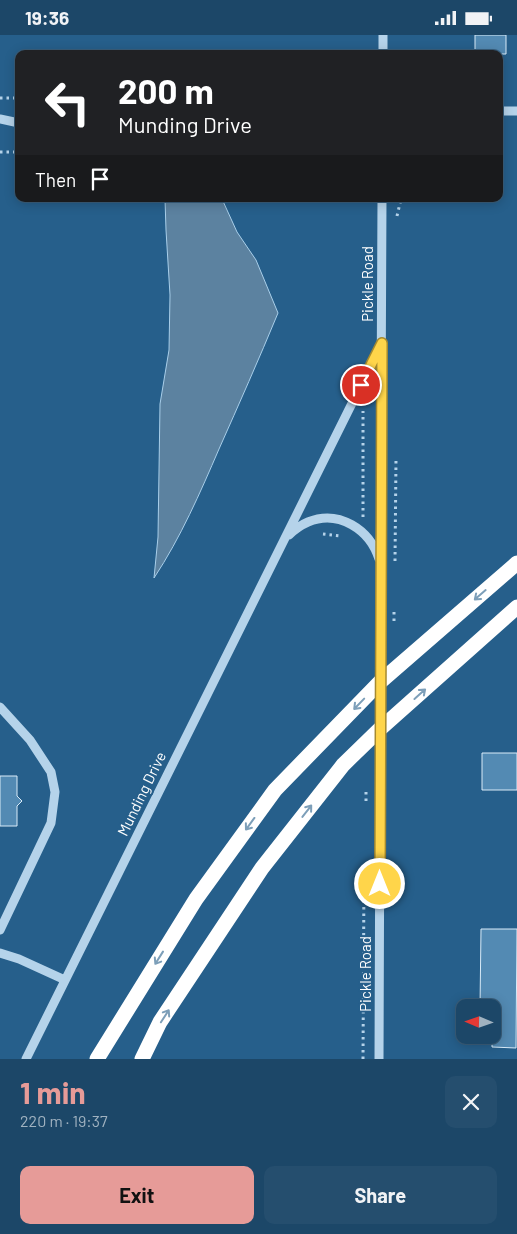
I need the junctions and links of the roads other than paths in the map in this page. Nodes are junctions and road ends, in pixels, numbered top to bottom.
1 (383, 35) edge
2 (383, 50) edge
3 (503, 111) edge
4 (517, 111) edge
5 (0, 119) edge
6 (15, 123) edge
7 (15, 124) edge
8 (0, 128) edge
9 (382, 202) edge
10 (382, 343) junction
11 (283, 542) junction
12 (517, 563) edge
13 (381, 567) junction
14 (517, 607) edge
15 (0, 707) edge
16 (0, 930) edge
17 (0, 953) edge
18 (65, 980) junction
19 (26, 1059) edge
20 (97, 1059) edge
21 (142, 1059) edge
22 (379, 1059) edge

1 - 2 street
3 - 4 street
5 - 6 street
7 - 8 street
9 - 10 street, Pickle Road
10 - 11 street, Munding Drive
10 - 13 street, Pickle Road
11 - 13 street, Munding Drive
11 - 18 street, Munding Drive
12 -> 20 highway
13 - 22 street, Pickle Road, bridge
21 -> 14 highway
15 - 16 street
17 - 18 street
18 - 19 street, Munding Drive

